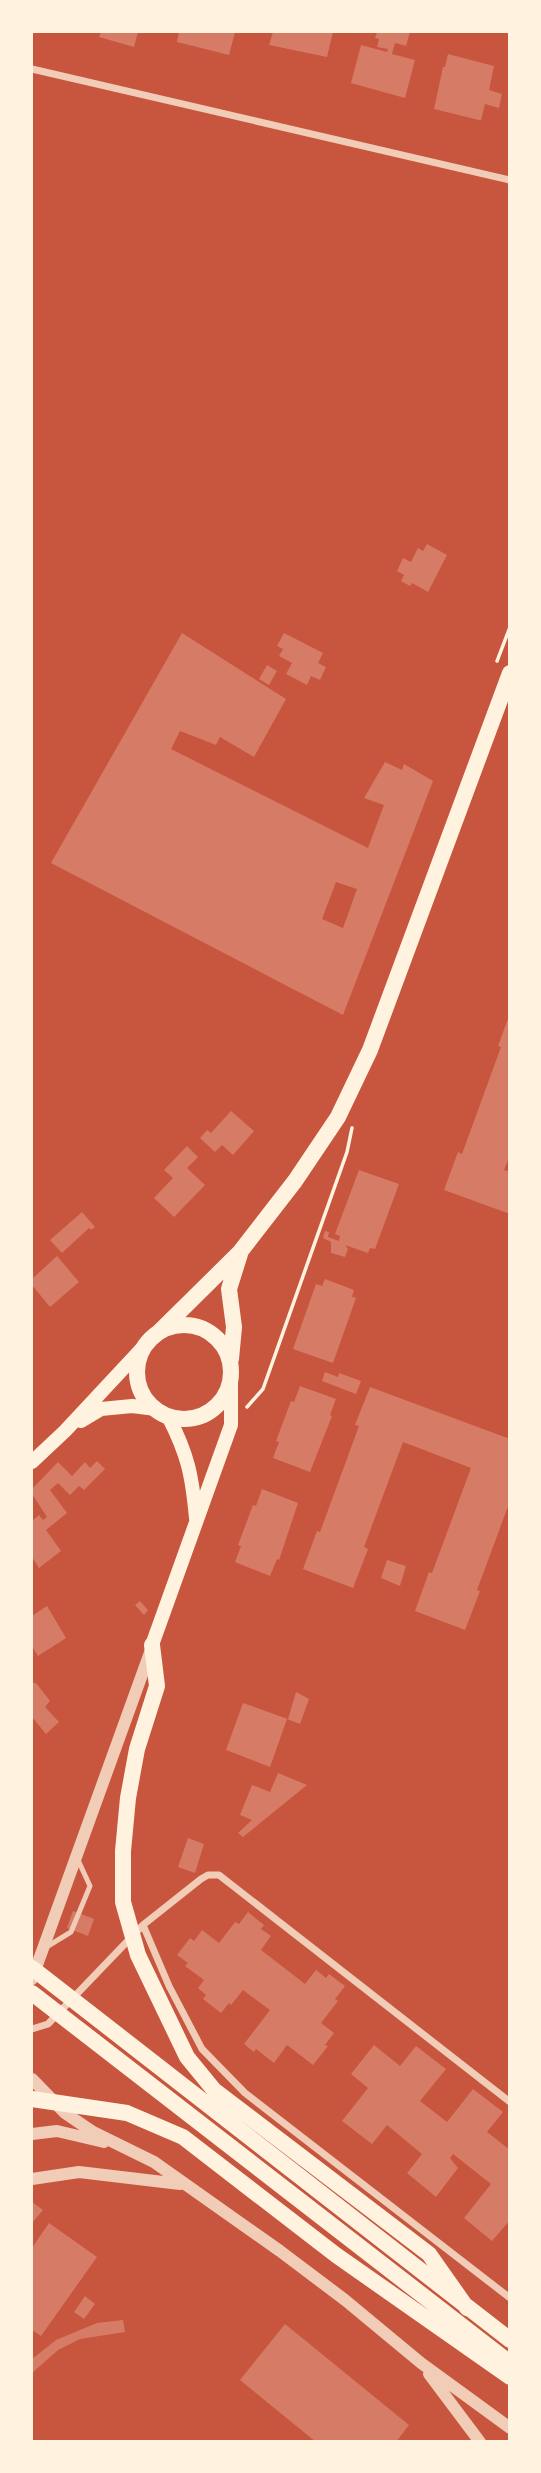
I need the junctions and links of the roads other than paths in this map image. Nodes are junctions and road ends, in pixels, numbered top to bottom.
1 (32, 69) edge
2 (509, 180) edge
3 (509, 673) edge
4 (240, 1252) junction
5 (153, 1337) junction
6 (231, 1371) junction
7 (162, 1412) junction
8 (65, 1431) junction
9 (32, 1462) edge
10 (196, 1527) junction
11 (152, 1645) junction
12 (76, 1855) junction
13 (143, 1925) junction
14 (42, 1950) junction
15 (32, 1968) edge
16 (32, 1979) edge
17 (32, 1993) edge
18 (32, 2029) edge
19 (32, 2079) edge
20 (32, 2099) edge
21 (509, 2102) edge
22 (32, 2134) edge
23 (118, 2145) junction
24 (32, 2179) edge
25 (184, 2184) junction
26 (509, 2298) edge
27 (467, 2308) junction
28 (509, 2340) edge
29 (421, 2363) junction
30 (509, 2363) edge
31 (509, 2377) edge
32 (509, 2428) edge
33 (480, 2441) edge

1 - 2 street
3 - 4 main road
4 - 5 main road
4 - 6 main road
5 - 6 main road
5 - 7 main road
5 - 8 main road
6 - 7 main road
6 - 10 main road
7 - 8 main road
7 - 10 main road
8 - 9 main road
10 - 11 main road
11 - 12 street
11 - 27 main road
12 - 14 street
12 - 14 lane
13 - 18 street
13 - 21 street
13 - 26 street
14 - 16 street
15 - 27 main road
17 - 30 main road
19 - 23 street
20 - 31 main road
22 - 23 street
23 - 25 street
24 - 25 street
25 - 29 street
27 - 28 main road
29 - 32 street
29 - 33 street

